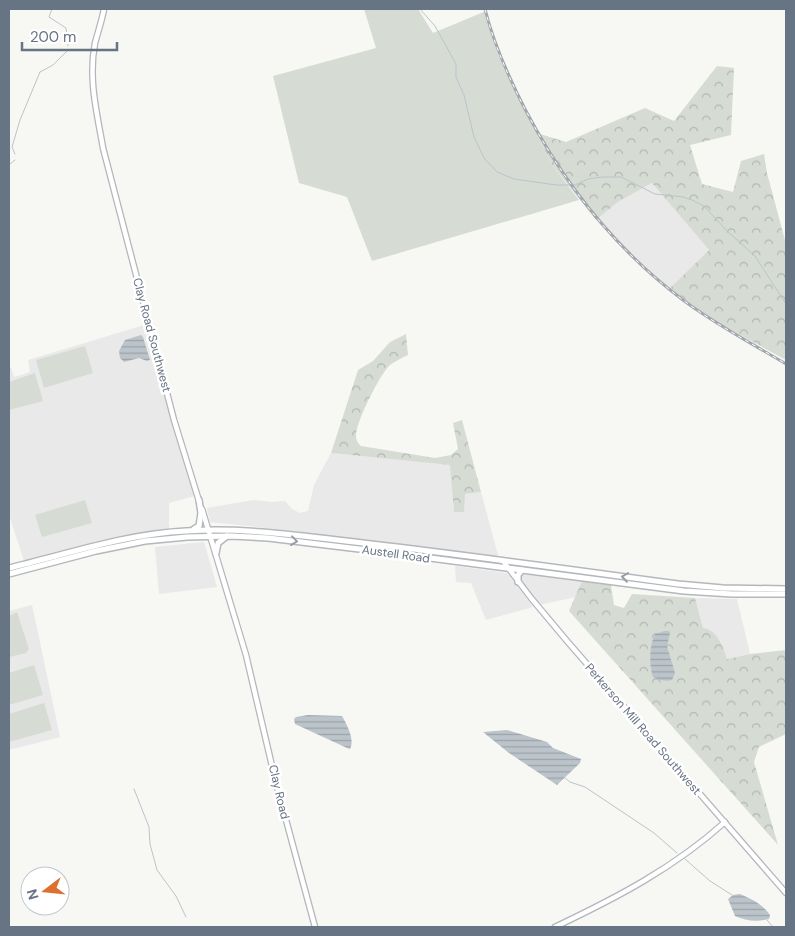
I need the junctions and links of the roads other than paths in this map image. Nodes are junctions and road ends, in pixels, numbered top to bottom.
1 (104, 9) edge
2 (199, 500) junction
3 (191, 530) junction
4 (209, 530) junction
5 (211, 536) junction
6 (228, 536) junction
7 (216, 553) junction
8 (503, 561) junction
9 (9, 568) edge
10 (507, 568) junction
11 (524, 570) junction
12 (9, 574) edge
13 (518, 582) junction
14 (786, 589) edge
15 (786, 594) edge
16 (246, 656) joint
17 (724, 822) junction
18 (786, 893) edge
19 (314, 927) edge
20 (555, 927) edge

1 - 2 street, Clay Road Southwest
2 - 3 main road
2 - 4 street, Clay Road Southwest
3 - 4 main road, Austell Road
3 - 9 main road, Austell Road
4 - 5 street, Clay Road Southwest
4 - 8 main road, Austell Road
5 - 6 main road, Austell Road
5 - 7 street, Clay Road Southwest
5 - 12 main road, Austell Road
6 - 7 main road
6 -> 10 main road, Austell Road
7 - 16 street, Clay Road Southwest
8 - 10 street, Perkerson Mill Road Southwest
14 -> 8 main road, Austell Road
10 - 11 main road, Austell Road
10 - 13 street, Perkerson Mill Road Southwest
11 - 13 main road
11 - 15 main road, Austell Road
13 - 17 street, Perkerson Mill Road Southwest
16 - 19 street, Clay Road
17 - 18 street, Perkerson Mill Road Southwest
17 - 20 street

